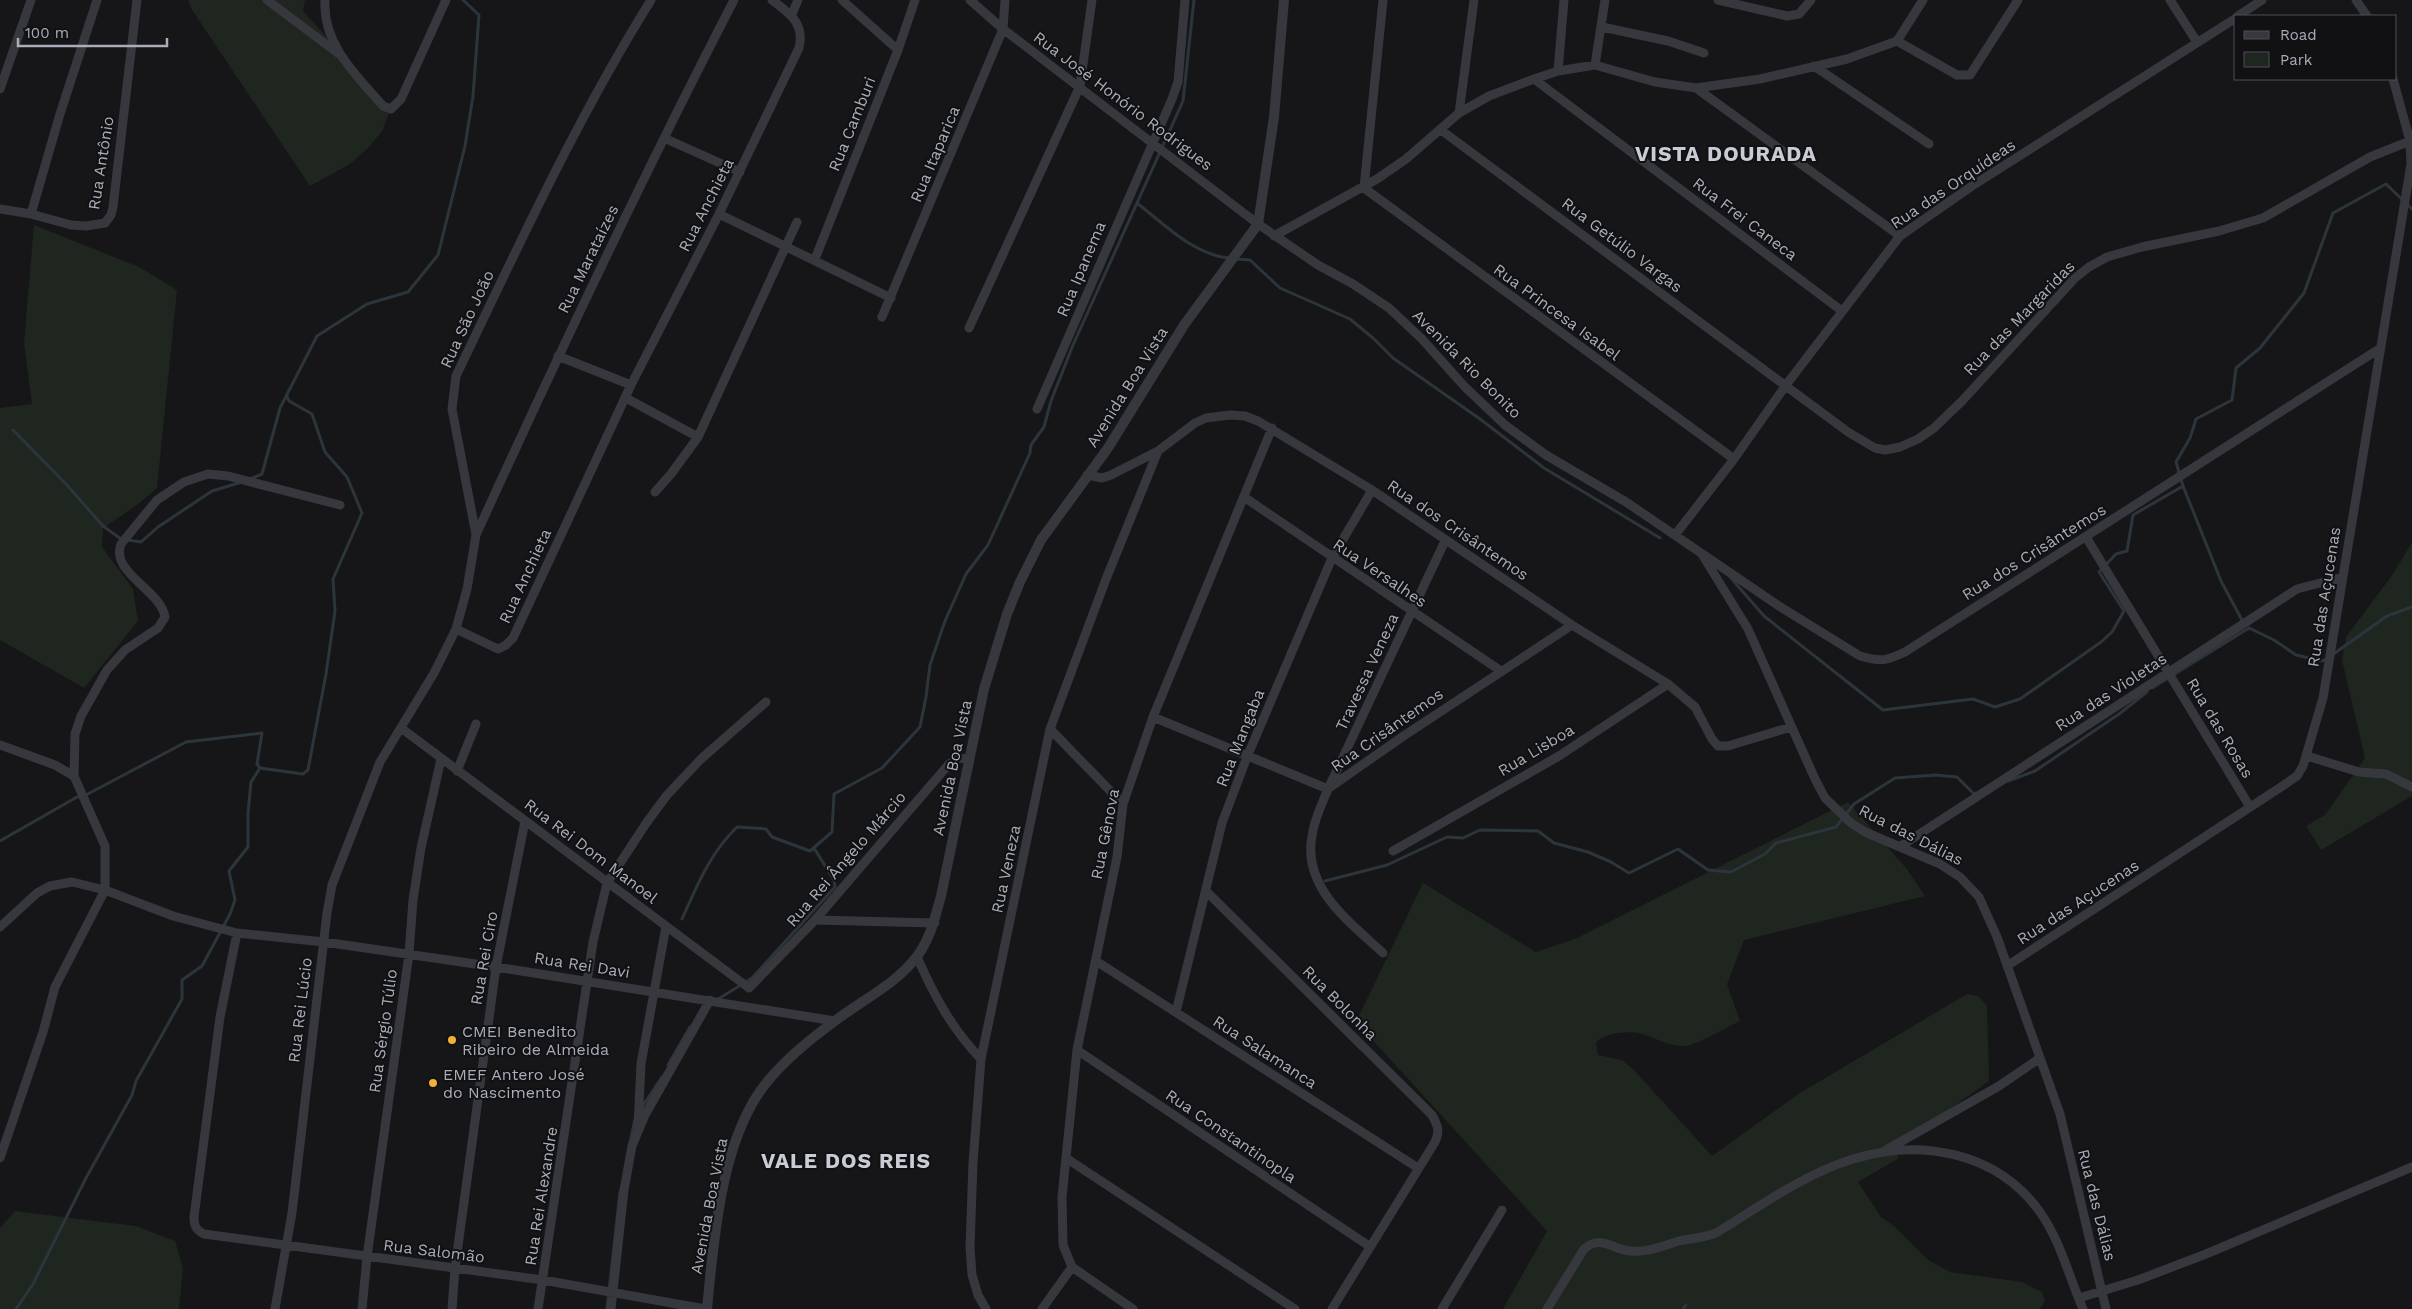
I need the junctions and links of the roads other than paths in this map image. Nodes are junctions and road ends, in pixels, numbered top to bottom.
1 (31, 0) edge
2 (98, 0) edge
3 (137, 0) edge
4 (267, 0) edge
5 (325, 0) edge
6 (446, 0) edge
7 (651, 0) edge
8 (734, 0) edge
9 (772, 0) edge
10 (798, 0) edge
11 (842, 0) edge
12 (915, 0) edge
13 (970, 0) edge
14 (1006, 0) edge
15 (1092, 0) edge
16 (1185, 0) edge
17 (1284, 0) edge
18 (1382, 0) edge
19 (1474, 0) edge
20 (1564, 0) edge
21 (1605, 0) edge
22 (1718, 0) edge
23 (1811, 0) edge
24 (1923, 0) edge
25 (2018, 0) edge
26 (2170, 0) edge
27 (2262, 0) edge
28 (2356, 0) edge
29 (792, 14) junction
30 (2240, 15) edge
31 (2367, 15) edge
32 (2234, 19) edge
33 (1602, 27) junction
34 (1003, 29) junction
35 (1897, 41) junction
36 (2197, 42) junction
37 (898, 50) junction
38 (1704, 53) dead end
39 (341, 56) junction
40 (1595, 65) junction
41 (1814, 66) junction
42 (1558, 71) junction
43 (1534, 79) junction
44 (2393, 80) edge
45 (1080, 86) junction
46 (1696, 88) junction
47 (0, 89) edge
48 (1459, 113) junction
49 (1441, 130) junction
50 (664, 138) junction
51 (2410, 141) junction
52 (1153, 142) junction
53 (1929, 144) dead end
54 (740, 172) junction
55 (1364, 188) junction
56 (0, 209) edge
57 (31, 214) junction
58 (719, 214) junction
59 (797, 222) dead end
60 (1258, 224) junction
61 (1274, 236) junction
62 (1900, 236) junction
63 (785, 246) junction
64 (815, 259) junction
65 (891, 298) junction
66 (1842, 311) junction
67 (882, 316) dead end
68 (969, 328) dead end
69 (2379, 348) junction
70 (558, 356) junction
71 (631, 385) junction
72 (1786, 385) junction
73 (626, 398) junction
74 (1037, 409) dead end
75 (1272, 428) junction
76 (698, 437) junction
77 (1158, 451) junction
78 (1734, 459) junction
79 (1087, 475) junction
80 (1372, 490) junction
81 (655, 492) dead end
82 (1244, 497) junction
83 (340, 505) dead end
84 (476, 535) junction
85 (1678, 537) junction
86 (2086, 537) junction
87 (1445, 541) junction
88 (1700, 552) junction
89 (1332, 558) junction
90 (2343, 577) junction
91 (1412, 613) junction
92 (1572, 625) junction
93 (456, 629) junction
94 (1501, 671) junction
95 (2168, 672) junction
96 (1668, 684) junction
97 (766, 702) dead end
98 (1153, 717) junction
99 (476, 724) dead end
100 (1790, 727) junction
101 (401, 728) junction
102 (1050, 729) junction
103 (0, 745) edge
104 (2307, 756) junction
105 (1247, 757) junction
106 (441, 759) junction
107 (968, 759) junction
108 (457, 771) junction
109 (74, 776) junction
110 (2412, 787) edge
111 (1328, 789) junction
112 (1123, 804) junction
113 (2250, 807) junction
114 (525, 822) junction
115 (1901, 846) junction
116 (1393, 852) dead end
117 (607, 882) junction
118 (105, 890) junction
119 (1206, 891) junction
120 (815, 920) junction
121 (935, 923) junction
122 (666, 926) junction
123 (0, 927) edge
124 (237, 933) junction
125 (324, 942) junction
126 (1383, 953) dead end
127 (409, 954) junction
128 (917, 957) junction
129 (1096, 961) junction
130 (2008, 966) junction
131 (496, 967) junction
132 (589, 981) junction
133 (749, 988) junction
134 (656, 992) junction
135 (710, 1000) junction
136 (745, 1005) junction
137 (1176, 1012) junction
138 (835, 1021) junction
139 (1077, 1050) junction
140 (981, 1058) junction
141 (2040, 1058) junction
142 (638, 1130) junction
143 (1882, 1152) junction
144 (0, 1158) edge
145 (1066, 1158) junction
146 (2412, 1167) edge
147 (1418, 1168) junction
148 (1502, 1210) dead end
149 (285, 1244) junction
150 (1369, 1246) junction
151 (367, 1257) junction
152 (1072, 1267) junction
153 (455, 1268) junction
154 (543, 1280) junction
155 (2103, 1290) junction
156 (612, 1293) junction
157 (2078, 1298) junction
158 (2106, 1308) edge
159 (275, 1309) edge
160 (362, 1309) edge
161 (452, 1309) edge
162 (538, 1309) edge
163 (612, 1309) edge
164 (706, 1309) edge
165 (986, 1309) edge
166 (1042, 1309) edge
167 (1133, 1309) edge
168 (1295, 1309) edge
169 (1332, 1309) edge
170 (1442, 1309) edge
171 (1547, 1309) edge
172 (2083, 1309) edge

1 - 47 street
2 - 57 street
3 - 57 street, Rua Antônio
4 - 39 street
5 - 39 street
6 - 39 street
7 - 84 street, Rua São João
8 - 50 street, Rua Marataízes
9 - 29 street
10 - 29 street
11 - 37 street
12 - 37 street, Rua Camburi
13 - 34 street, Rua José Honório Rodrigues
14 - 34 street, Rua Itaparica
15 - 45 street
16 - 52 street, Rua Ipanema
17 - 60 street
18 - 55 street
19 - 48 street
20 - 42 street
21 - 33 street
22 - 23 street
24 - 35 street
25 - 35 street
26 - 36 street
27 - 30 street, Rua das Orquídeas
28 - 31 street
29 - 54 street, Rua Anchieta
32 - 36 street, Rua das Orquídeas
33 - 38 street
33 - 40 street
34 - 45 street, Rua José Honório Rodrigues
34 - 65 street, Rua Itaparica
35 - 41 street
36 - 62 street, Rua das Orquídeas
37 - 64 street, Rua Camburi
40 - 42 street
40 - 46 street
41 - 46 street
41 - 53 street
42 - 43 street
43 - 48 street
43 - 66 street, Rua Frei Caneca
44 - 51 street, Rua das Açucenas
45 - 52 street, Rua José Honório Rodrigues
45 - 68 street
46 - 62 street
48 - 49 street
49 - 55 street
49 - 72 street, Rua Getúlio Vargas
50 - 54 street
50 - 70 street, Rua Marataízes
51 - 69 street, Rua das Açucenas
51 - 72 street, Rua das Margaridas
52 - 60 street, Rua José Honório Rodrigues
52 - 74 street, Rua Ipanema
54 - 58 street, Rua Anchieta
55 - 61 street
55 - 78 street, Rua Princesa Isabel
56 - 57 street, Rua Antônio
58 - 63 street
58 - 71 street, Rua Anchieta
59 - 63 street
60 - 61 street, Avenida Rio Bonito
60 - 79 street, Avenida Boa Vista
61 - 85 street, Avenida Rio Bonito
62 - 66 street, Rua das Orquídeas
63 - 64 street
63 - 76 street
64 - 65 street
65 - 67 street, Rua Itaparica
66 - 72 street, Rua das Orquídeas
69 - 86 street, Rua dos Crisântemos
69 - 90 street, Rua das Açucenas
70 - 71 street
70 - 84 street, Rua Marataízes
71 - 73 street, Rua Anchieta
72 - 78 street, Rua das Orquídeas
73 - 76 street
73 - 93 street, Rua Anchieta
75 - 77 street, Rua dos Crisântemos
75 - 80 street, Rua dos Crisântemos
75 - 82 street, Rua Gênova
76 - 81 street
77 - 79 street, Rua dos Crisântemos
77 - 102 street, Rua Veneza
78 - 85 street, Rua das Orquídeas
79 - 107 street, Avenida Boa Vista
80 - 87 street, Rua dos Crisântemos
80 - 89 street, Rua Mangaba
82 - 89 street, Rua Versalhes
82 - 98 street, Rua Gênova
83 - 109 street
84 - 93 street, Rua São João
85 - 88 street, Avenida Rio Bonito
86 - 88 street, Rua dos Crisântemos
86 - 95 street, Rua das Rosas
87 - 91 street, Travessa Veneza
87 - 92 street, Rua dos Crisântemos
88 - 100 street, Rua das Dálias
89 - 91 street, Rua Versalhes
89 - 105 street, Rua Mangaba
90 - 95 street, Rua das Violetas
90 - 104 street, Rua das Açucenas
91 - 94 street, Rua Versalhes
91 - 111 street, Travessa Veneza
92 - 94 street, Rua Crisântemos
92 - 96 street, Rua dos Crisântemos
93 - 101 street, Rua São João
94 - 111 street, Rua Crisântemos
95 - 113 street, Rua das Rosas
95 - 115 street, Rua das Violetas
96 - 100 street, Rua dos Crisântemos
96 - 116 street, Rua Lisboa
97 - 117 street, Rua Rei Alexandre
98 - 105 street, Rua Crisântemos
98 - 112 street, Rua Gênova
99 - 108 street
100 - 115 street, Rua das Dálias
101 - 106 street, Rua Rei Dom Manoel
101 - 125 street, Rua Rei Lúcio
102 - 112 street
102 - 140 street, Rua Veneza
103 - 109 street
104 - 110 street
104 - 113 street, Rua das Açucenas
105 - 111 street, Rua Crisântemos
105 - 119 street, Rua Mangaba
106 - 108 street, Rua Rei Dom Manoel
106 - 127 street, Rua Sérgio Túlio
107 - 120 street, Rua Rei Ângelo Márcio
107 - 121 street, Avenida Boa Vista
108 - 114 street, Rua Rei Dom Manoel
109 - 118 street
111 - 126 street, Travessa Veneza
112 - 129 street, Rua Gênova
113 - 130 street, Rua das Açucenas
114 - 117 street, Rua Rei Dom Manoel
114 - 131 street, Rua Rei Ciro
115 - 130 street, Rua das Dálias
117 - 122 street, Rua Rei Dom Manoel
117 - 132 street, Rua Rei Alexandre
118 - 123 street, Rua Rei Davi
118 - 124 street, Rua Rei Davi
118 - 144 street
119 - 137 street, Rua Mangaba
119 - 147 street, Rua Bolonha
120 - 121 street
120 - 133 street, Rua Rei Ângelo Márcio
121 - 128 street, Avenida Boa Vista
122 - 133 street, Rua Rei Dom Manoel
122 - 134 street
124 - 125 street, Rua Rei Davi
124 - 149 street, Rua Salomão
125 - 127 street, Rua Rei Davi
125 - 149 street, Rua Rei Lúcio
127 - 131 street, Rua Rei Davi
127 - 151 street, Rua Sérgio Túlio
128 - 138 street, Avenida Boa Vista
128 - 140 street
129 - 137 street, Rua Salamanca
129 - 139 street, Rua Gênova
130 - 141 street, Rua das Dálias
131 - 132 street, Rua Rei Davi
131 - 153 street, Rua Rei Ciro
132 - 134 street, Rua Rei Davi
132 - 154 street, Rua Rei Alexandre
133 - 136 street
134 - 135 street, Rua Rei Davi
134 - 142 street
135 - 136 street, Rua Rei Davi
135 - 142 street
136 - 138 street, Rua Rei Davi
137 - 147 street, Rua Salamanca
138 - 164 street, Avenida Boa Vista
139 - 145 street, Rua Gênova
139 - 150 street, Rua Constantinopla
140 - 165 street, Rua Veneza
141 - 143 street
141 - 155 street, Rua das Dálias
142 - 156 street
143 - 157 street
143 - 171 street
145 - 152 street, Rua Gênova
145 - 168 street
146 - 155 street
147 - 150 street
148 - 170 street
149 - 151 street, Rua Salomão
149 - 159 street, Rua Rei Lúcio
150 - 169 street
151 - 153 street, Rua Salomão
151 - 160 street, Rua Sérgio Túlio
152 - 166 street
152 - 167 street
153 - 154 street, Rua Salomão
153 - 161 street, Rua Rei Ciro
154 - 156 street, Rua Salomão
154 - 162 street, Rua Rei Alexandre
155 - 157 street
155 - 158 street, Rua das Dálias
156 - 163 street
156 - 164 street, Rua Salomão
157 - 172 street

